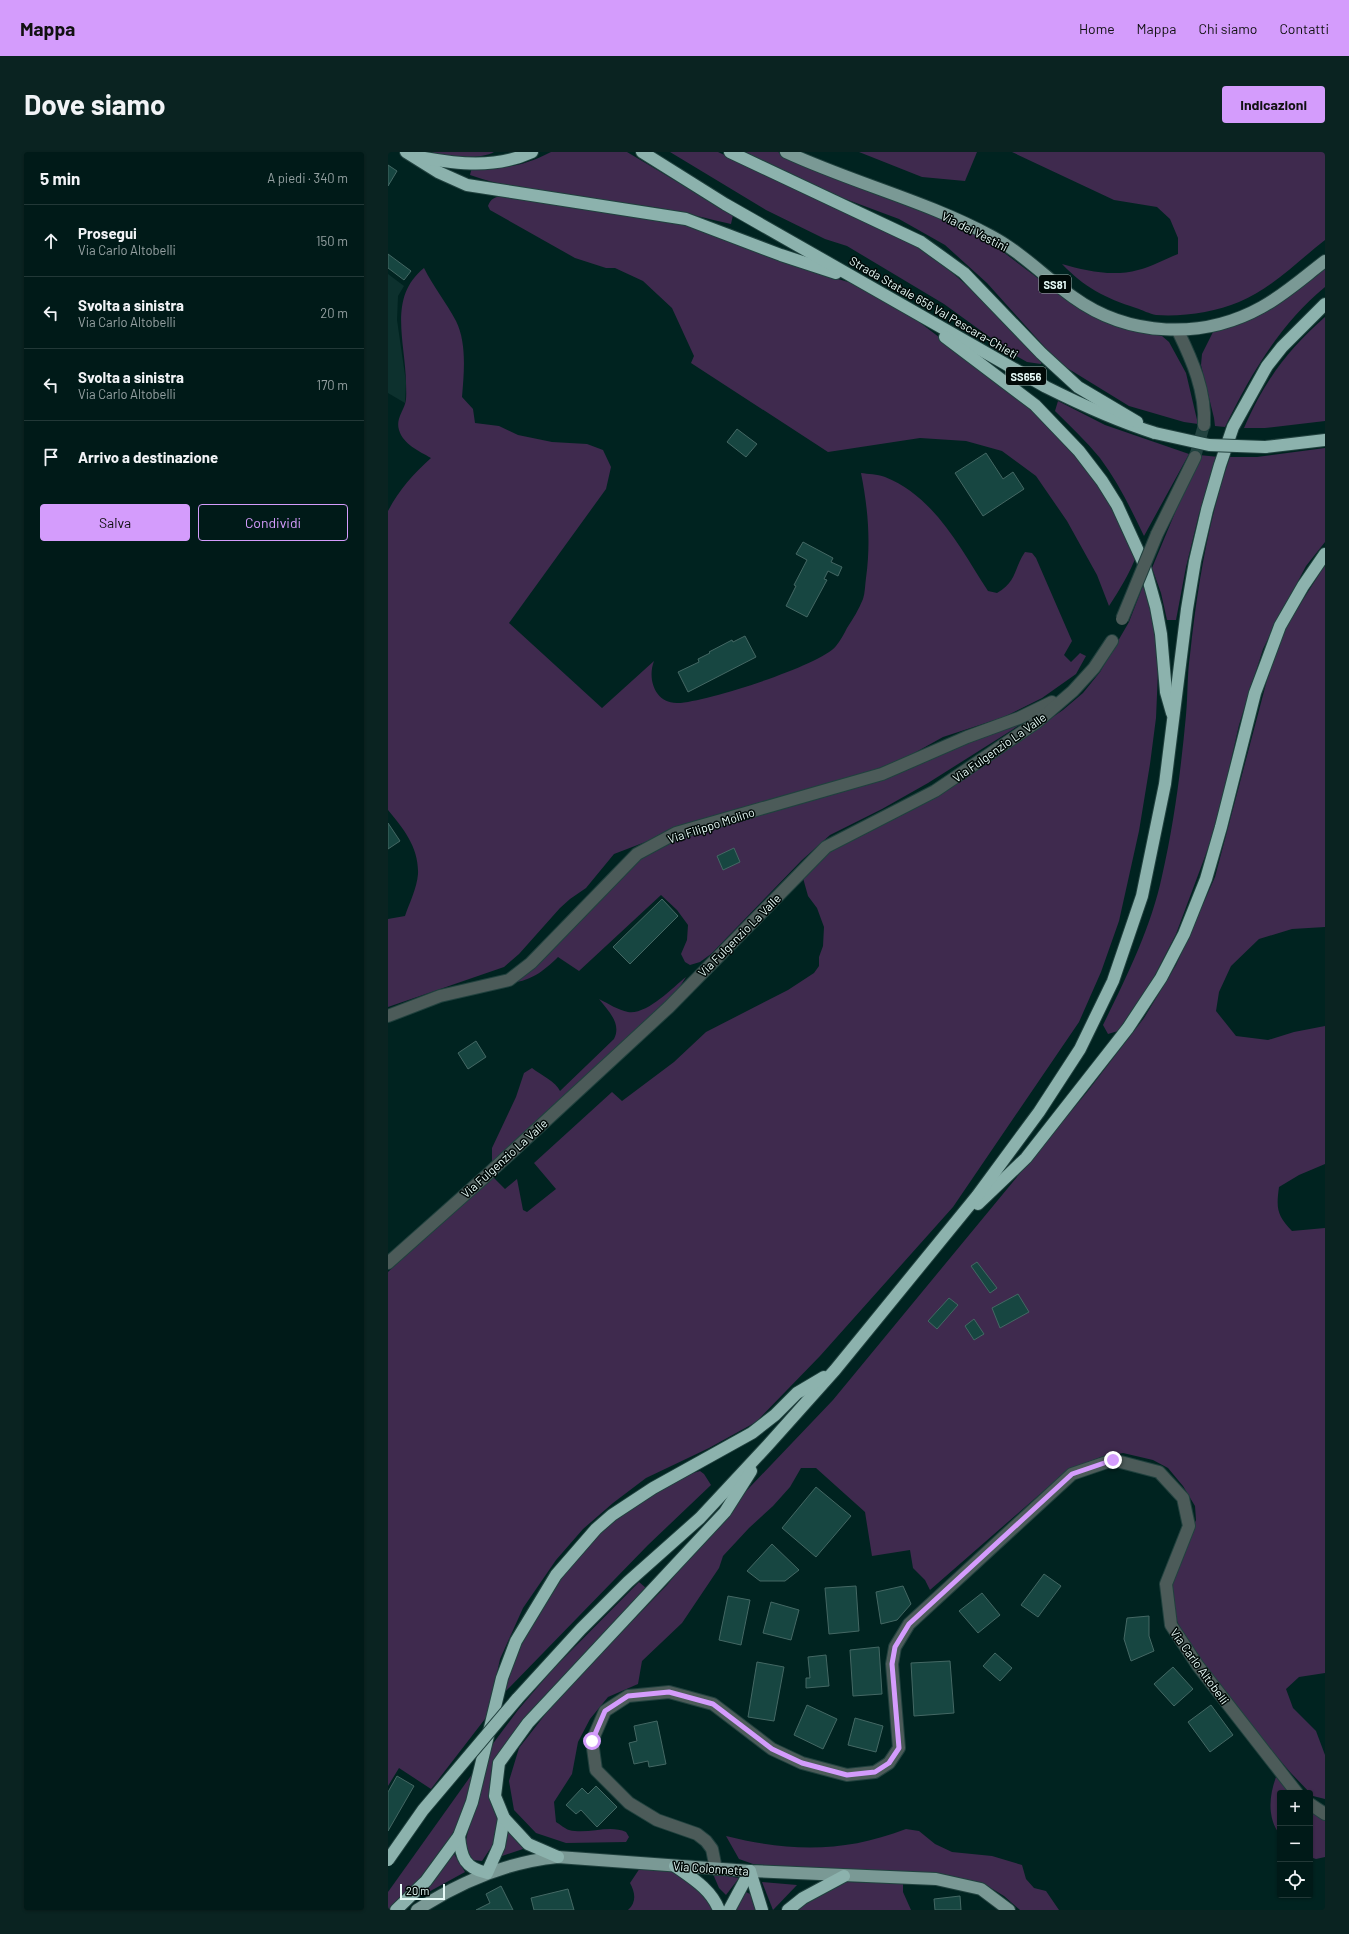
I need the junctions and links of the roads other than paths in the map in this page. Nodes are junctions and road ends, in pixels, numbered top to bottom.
1 (532, 152) edge
2 (642, 152) edge
3 (730, 152) edge
4 (786, 152) edge
5 (410, 154) edge
6 (1325, 261) edge
7 (860, 281) junction
8 (1325, 304) edge
9 (902, 306) junction
10 (1178, 331) junction
11 (1204, 425) tunnel mouth
12 (1155, 433) junction
13 (1325, 433) edge
14 (1325, 440) edge
15 (1300, 444) junction
16 (1196, 458) tunnel mouth
17 (1325, 554) edge
18 (1122, 619) dead end
19 (1112, 641) dead end
20 (1073, 691) junction
21 (1174, 718) junction
22 (388, 1016) edge
23 (944, 1237) junction
24 (388, 1263) edge
25 (835, 1370) junction
26 (768, 1445) junction
27 (1295, 1790) edge
28 (1313, 1806) edge
29 (1325, 1814) edge
30 (504, 1818) junction
31 (459, 1836) junction
32 (558, 1857) junction
33 (388, 1860) edge
34 (675, 1866) junction
35 (716, 1869) junction
36 (750, 1871) junction
37 (487, 1873) junction
38 (844, 1876) junction
39 (396, 1910) edge
40 (417, 1910) edge
41 (719, 1910) edge
42 (729, 1910) edge
43 (762, 1910) edge
44 (788, 1910) edge
45 (1009, 1910) edge

1 - 5 highway
2 - 7 highway, Strada Statale 656 Val Pescara-Chieti / SS656
3 - 12 highway
4 - 10 main road, Via dei Vestini / SS81
5 - 7 highway
6 - 10 main road, Via dei Vestini / SS81
7 - 9 highway, Strada Statale 656 Val Pescara-Chieti / SS656
8 - 21 highway
9 - 12 highway, Strada Statale 656 Val Pescara-Chieti / SS656
9 - 21 highway
10 - 11 street
12 - 15 highway, Strada Statale 656 Val Pescara-Chieti / SS656, bridge
13 - 15 highway
14 - 15 highway, Strada Statale 656 Val Pescara-Chieti / SS656
16 - 18 street, bridge
17 - 23 highway
19 - 20 street, Via Fulgenzio La Valle
20 - 22 street, Via Filippo Molino
20 - 24 street, Via Fulgenzio La Valle
21 - 23 highway
23 - 25 highway
25 - 26 highway
25 - 31 highway
26 - 30 highway
26 - 33 highway, bridge
27 - 35 street, Via Carlo Altobelli
28 - 29 street
30 - 32 highway
30 - 37 highway
31 - 37 highway
31 - 39 highway
32 - 34 main road, Via Colonnetta
32 - 37 main road, Via Colonnetta
34 - 35 main road, Via Colonnetta
34 - 41 highway
35 - 36 main road, Via Colonnetta
36 - 38 main road, Via Colonnetta
36 - 42 highway
36 - 43 highway
37 - 40 main road, Via Colonnetta
38 - 44 highway
38 - 45 main road, Via Colonnetta

